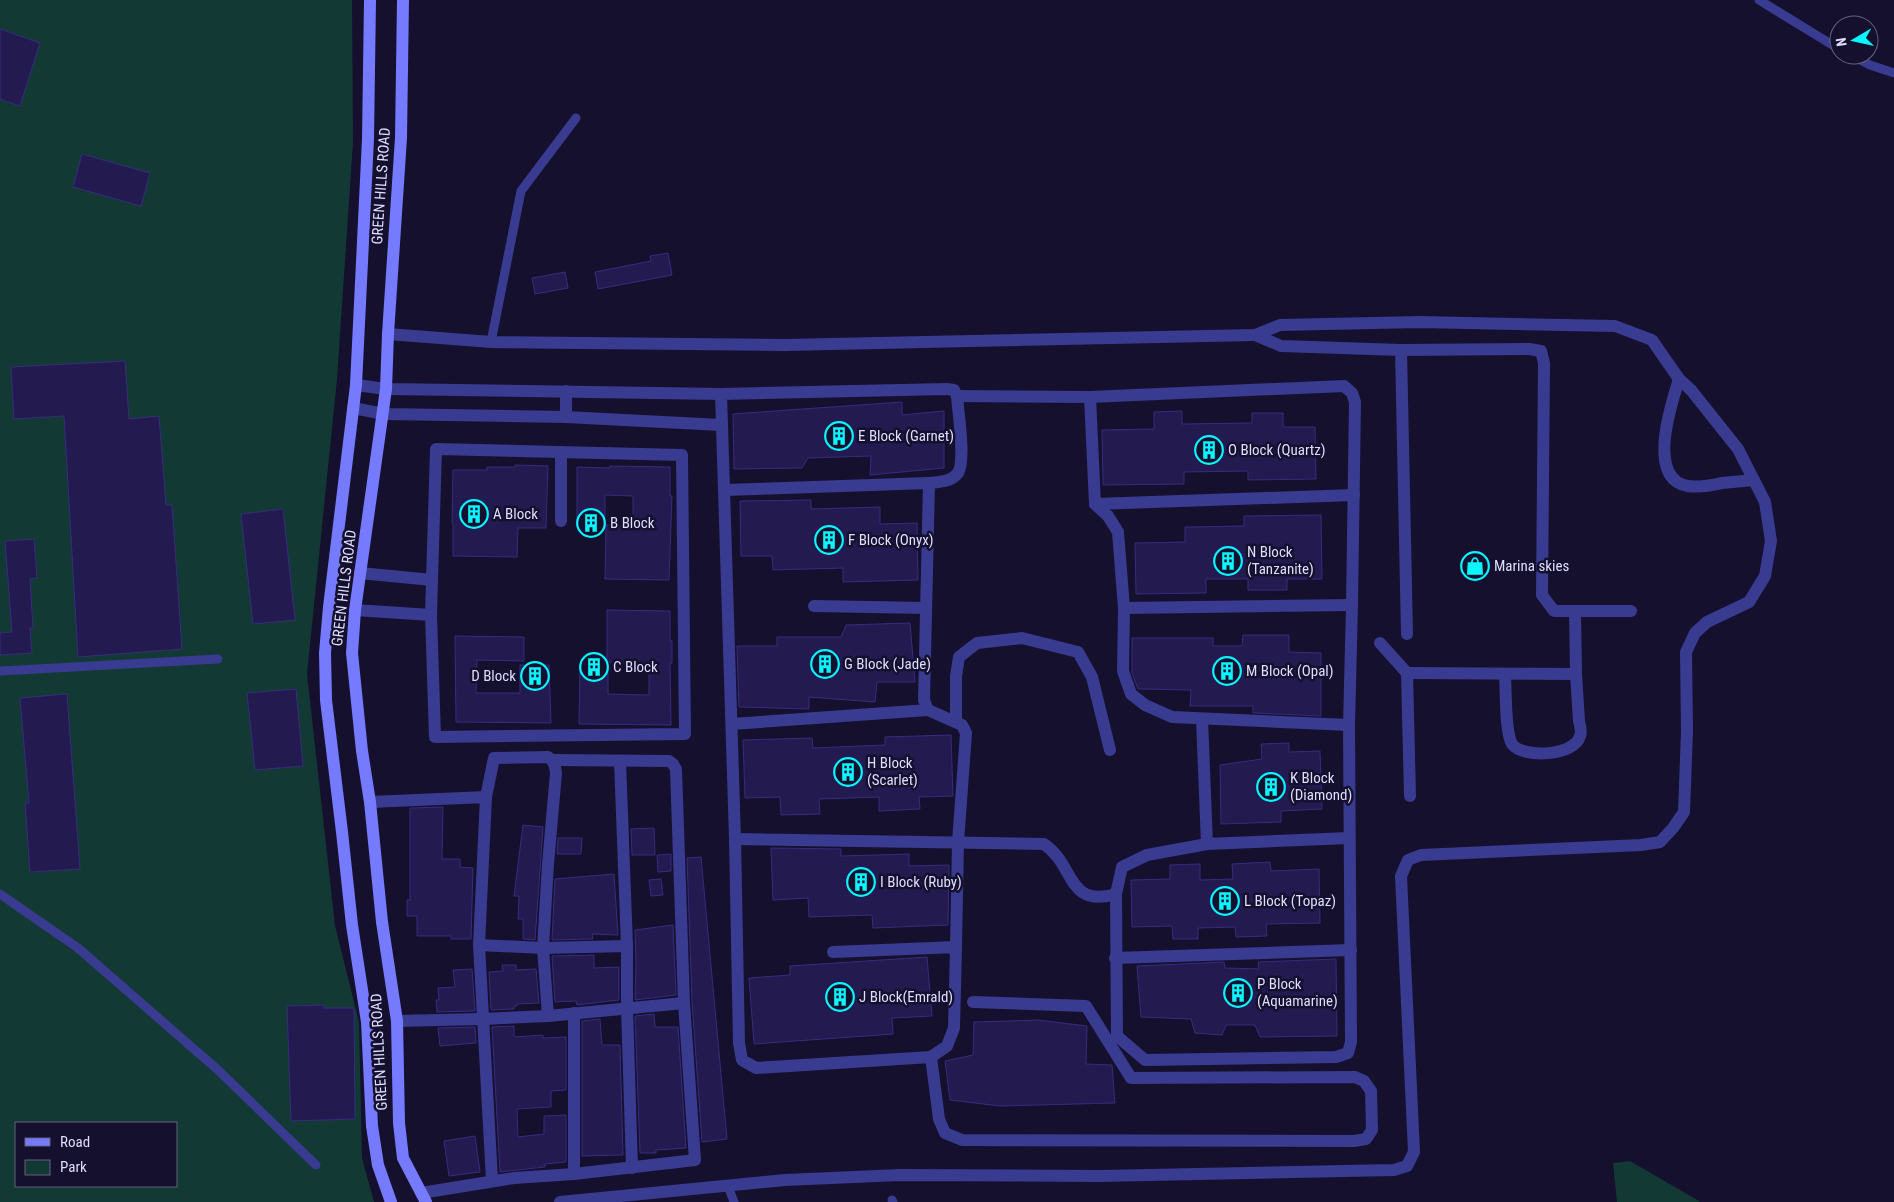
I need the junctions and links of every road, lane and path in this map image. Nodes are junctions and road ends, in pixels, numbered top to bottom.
1 (370, 0) edge
2 (403, 0) edge
3 (1759, 0) edge
4 (1829, 43) edge
5 (1870, 65) edge
6 (1894, 73) edge
7 (576, 118) dead end
8 (388, 334) junction
9 (1255, 335) junction
10 (491, 342) junction
11 (1401, 350) junction
12 (1678, 379) junction
13 (356, 386) junction
14 (386, 389) junction
15 (566, 391) junction
16 (721, 394) junction
17 (957, 396) junction
18 (1090, 396) junction
19 (354, 408) junction
20 (384, 414) junction
21 (566, 418) junction
22 (721, 425) junction
23 (561, 453) junction
24 (1754, 480) junction
25 (929, 483) junction
26 (724, 490) junction
27 (1354, 496) junction
28 (1095, 504) junction
29 (561, 521) dead end
30 (360, 573) junction
31 (432, 580) junction
32 (814, 606) dead end
33 (1352, 606) junction
34 (926, 608) junction
35 (1124, 608) junction
36 (355, 610) junction
37 (1575, 611) junction
38 (1631, 611) dead end
39 (432, 615) junction
40 (1407, 634) dead end
41 (1380, 643) dead end
42 (218, 660) dead end
43 (0, 671) edge
44 (1407, 673) junction
45 (1576, 674) junction
46 (1505, 675) junction
47 (928, 710) junction
48 (1202, 719) junction
49 (956, 722) junction
50 (732, 724) junction
51 (1348, 726) junction
52 (1110, 750) dead end
53 (553, 760) junction
54 (620, 761) junction
55 (1410, 796) dead end
56 (486, 797) junction
57 (370, 802) junction
58 (1349, 838) junction
59 (735, 839) junction
60 (958, 842) junction
61 (1207, 844) junction
62 (0, 894) edge
63 (1116, 894) junction
64 (478, 945) junction
65 (627, 946) junction
66 (956, 946) junction
67 (543, 948) junction
68 (1351, 950) junction
69 (833, 952) dead end
70 (1115, 958) junction
71 (973, 1002) dead end
72 (684, 1003) junction
73 (627, 1008) junction
74 (574, 1013) junction
75 (548, 1016) junction
76 (482, 1019) junction
77 (397, 1021) junction
78 (931, 1056) junction
79 (316, 1165) dead end
80 (632, 1168) junction
81 (574, 1174) junction
82 (492, 1180) junction
83 (728, 1186) junction
84 (424, 1197) edge
85 (391, 1202) edge
86 (560, 1202) edge
87 (734, 1202) edge

1 - 13 street, GREEN HILLS ROAD
2 - 8 street, GREEN HILLS ROAD
3 - 4 lane
5 - 6 lane
7 - 10 lane
8 - 10 street
8 - 14 street, GREEN HILLS ROAD
9 - 10 street
9 - 11 street
9 - 12 street
11 - 37 street
11 - 40 street
12 - 24 street
12 - 24 street
13 - 14 street
13 - 19 street, GREEN HILLS ROAD
14 - 15 street
14 - 20 street, GREEN HILLS ROAD
15 - 16 street
15 - 21 street
16 - 17 street
16 - 22 street
17 - 18 street
17 - 25 street
18 - 27 street
18 - 28 street
19 - 20 street
19 - 85 street, GREEN HILLS ROAD
20 - 21 street
20 - 30 street, GREEN HILLS ROAD
21 - 22 street
22 - 26 street
23 - 29 street
23 - 31 street
23 - 39 street
24 - 83 street
25 - 26 street
25 - 34 street
26 - 50 street
27 - 28 street
27 - 33 street
28 - 35 street
30 - 31 street
30 - 36 street, GREEN HILLS ROAD
31 - 39 street
32 - 34 street
33 - 35 street
33 - 51 street
34 - 47 street
35 - 48 street
36 - 39 street
36 - 57 street, GREEN HILLS ROAD
37 - 38 street
37 - 45 street
41 - 44 street
42 - 43 lane
44 - 46 street
44 - 55 street
45 - 46 street
45 - 46 street
47 - 49 street
47 - 50 street
48 - 51 street
48 - 61 street
49 - 52 street
49 - 60 street
50 - 59 street
51 - 58 street
53 - 54 street
53 - 56 street
53 - 67 street
54 - 65 street
54 - 72 street
56 - 57 street
56 - 64 street
57 - 77 street, GREEN HILLS ROAD
58 - 61 street
58 - 68 street
59 - 60 street
59 - 78 street
60 - 63 street
60 - 66 street
61 - 63 street
62 - 79 lane
63 - 70 street
64 - 67 street
64 - 76 street
65 - 67 street
65 - 73 street
66 - 69 street
66 - 78 street
67 - 75 street
68 - 70 street
68 - 70 street
71 - 78 street
72 - 73 street
72 - 80 street
73 - 74 street
73 - 80 street
74 - 75 street
74 - 81 street
75 - 76 street
76 - 77 street
76 - 82 street
77 - 84 street, GREEN HILLS ROAD
80 - 81 street
81 - 82 street
82 - 84 street
83 - 86 street
83 - 87 lane

